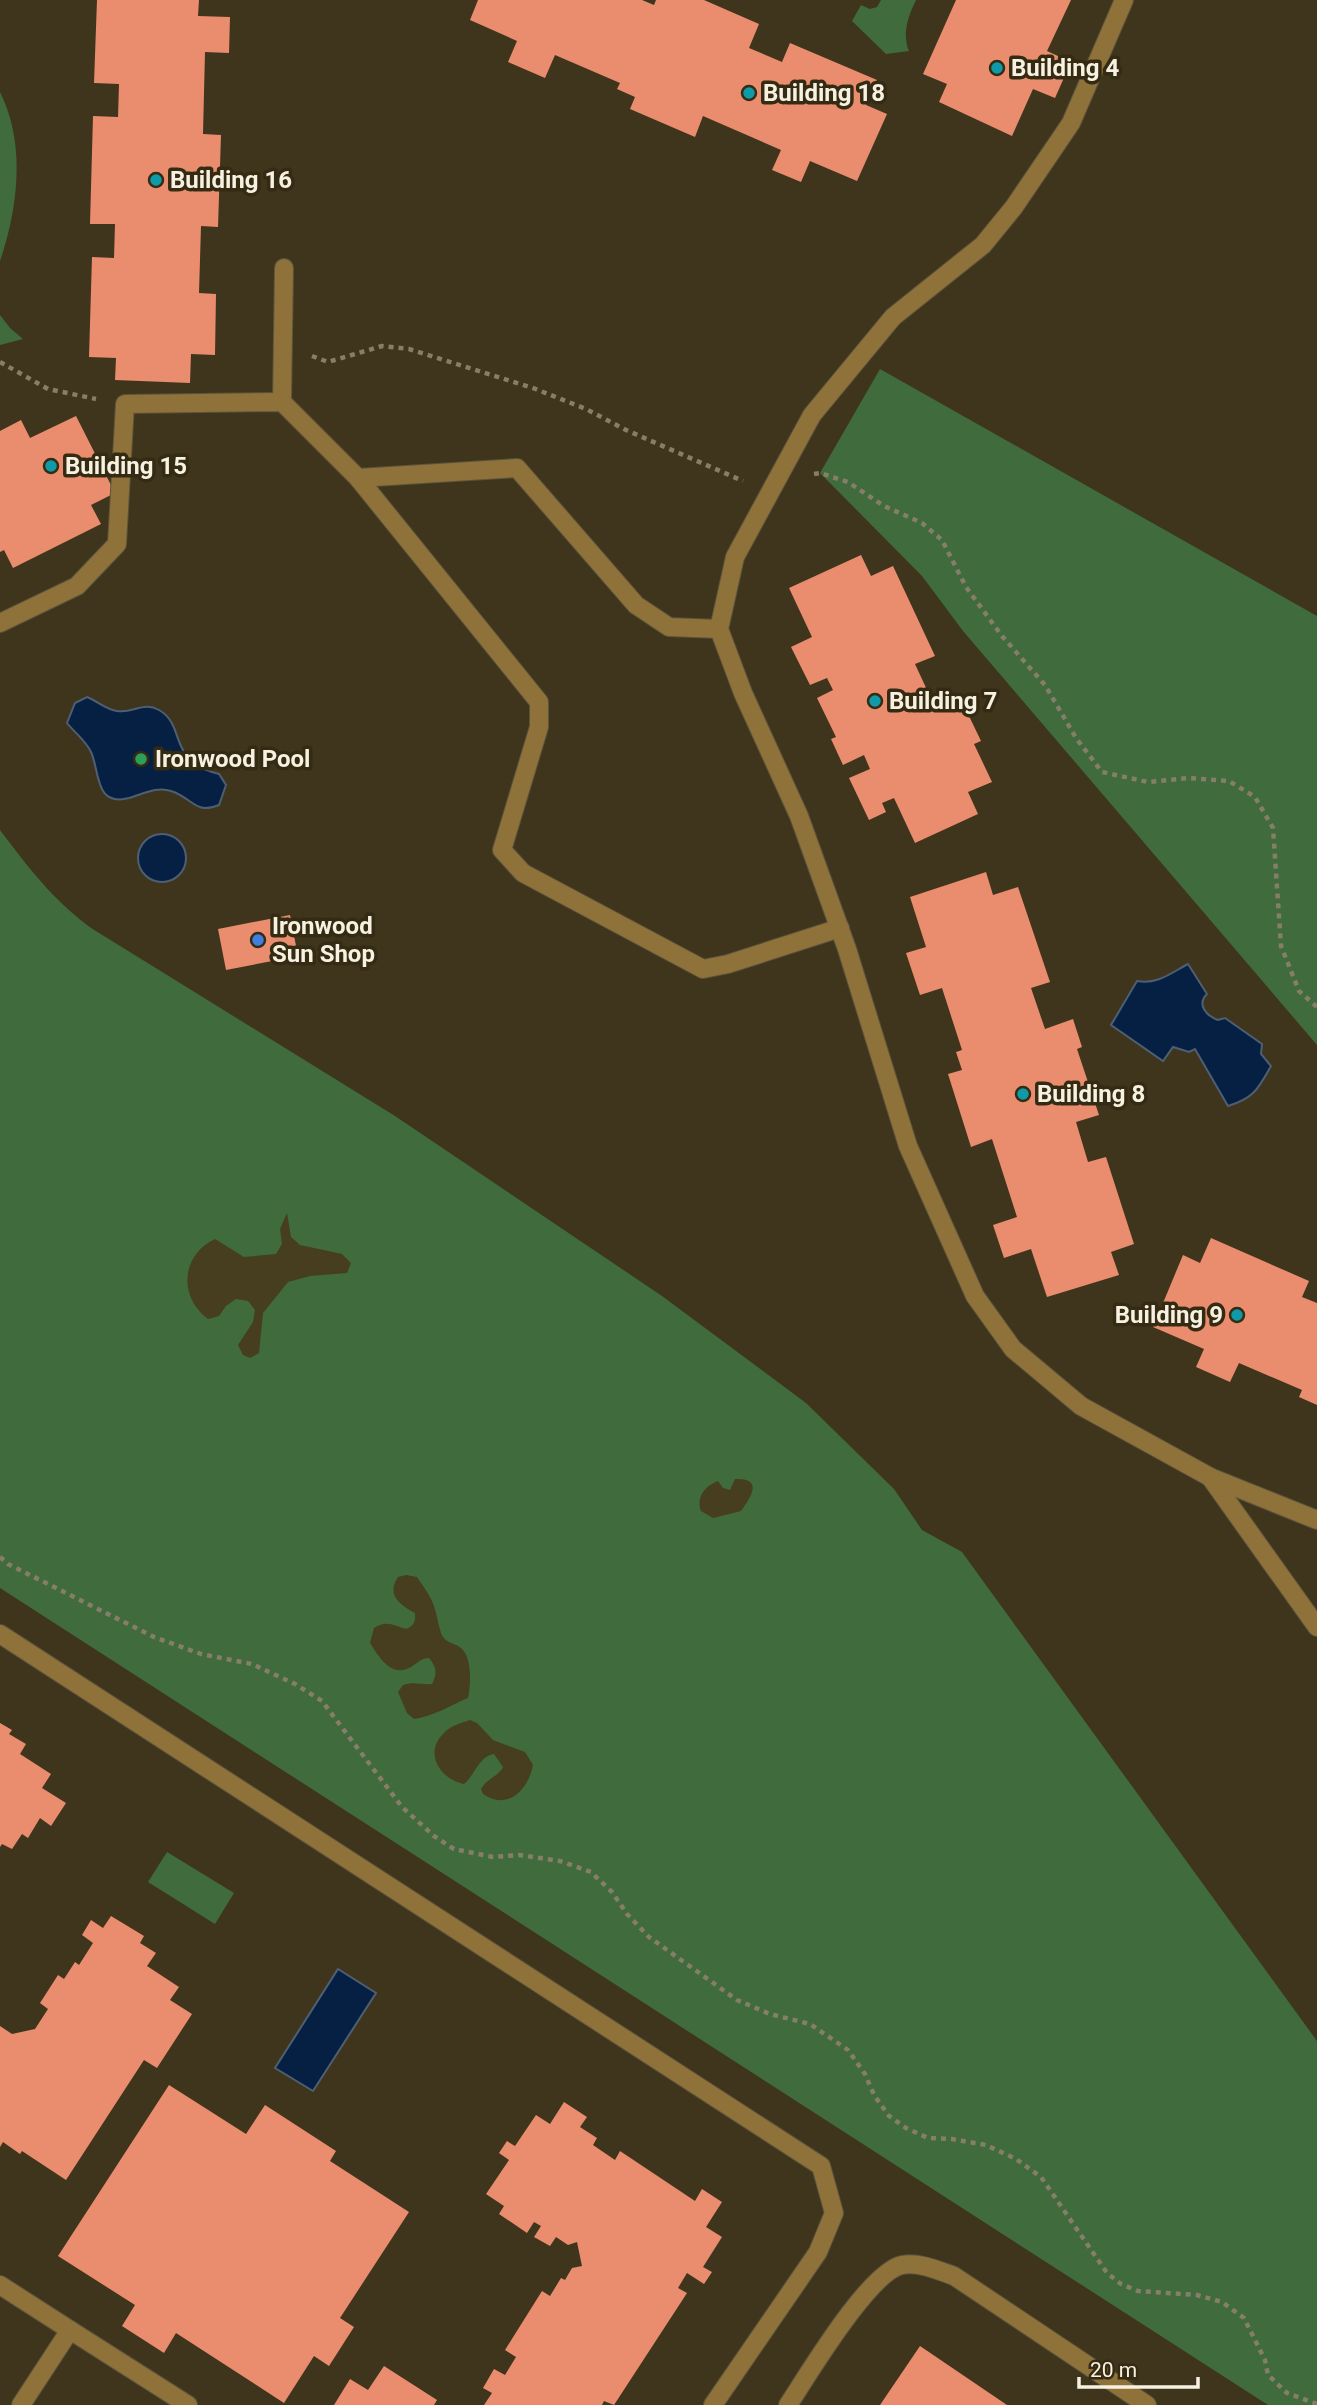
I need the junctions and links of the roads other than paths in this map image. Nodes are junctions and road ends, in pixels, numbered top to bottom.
1 (1124, 0) edge
2 (285, 268) dead end
3 (282, 402) junction
4 (358, 478) junction
5 (0, 623) edge
6 (719, 629) junction
7 (840, 928) junction
8 (1210, 1477) junction
9 (1317, 1520) edge
10 (1317, 1627) edge
11 (0, 1634) edge
12 (0, 2286) edge
13 (69, 2330) junction
14 (23, 2404) edge
15 (188, 2405) edge
16 (713, 2405) edge
17 (788, 2405) edge
18 (1147, 2405) edge

1 - 6 street
2 - 3 street
3 - 4 street
3 - 5 street
4 - 6 street
4 - 7 street
6 - 7 street
7 - 8 street
8 - 9 street
8 - 10 street
11 - 16 street
12 - 13 street
13 - 14 street
13 - 15 street
17 - 18 street

